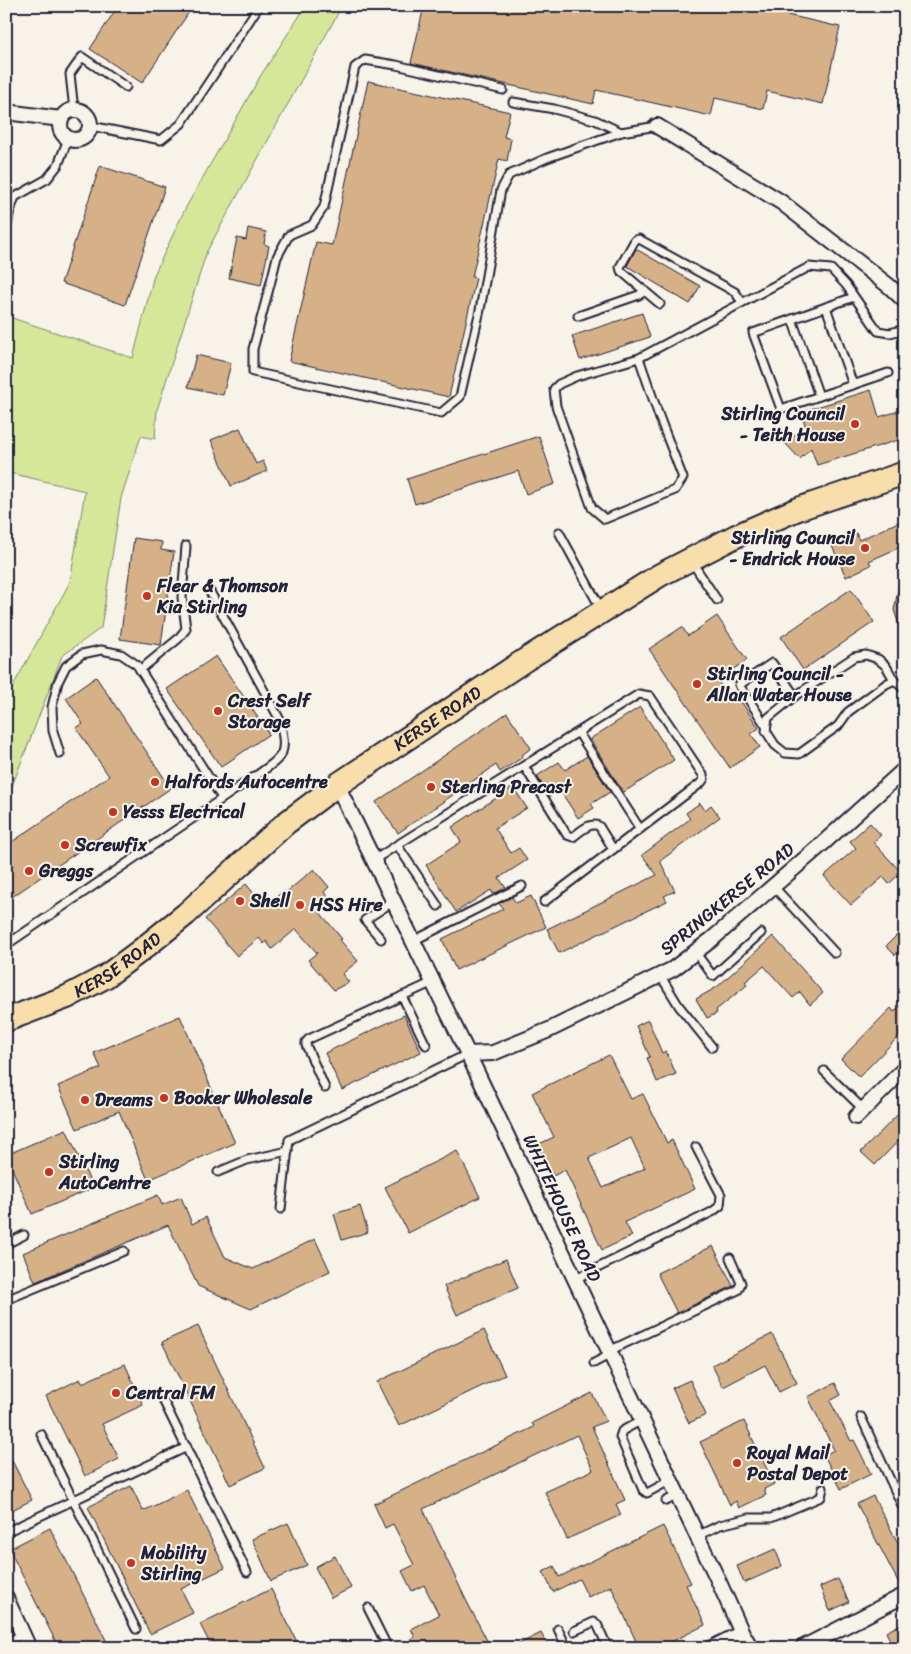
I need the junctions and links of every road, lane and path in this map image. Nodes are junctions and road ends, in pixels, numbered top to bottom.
1 (259, 6) edge
2 (126, 87) dead end
3 (503, 90) dead end
4 (513, 102) dead end
5 (74, 110) junction
6 (6, 112) edge
7 (61, 119) junction
8 (91, 126) junction
9 (657, 126) joint
10 (620, 132) junction
11 (68, 139) junction
12 (6, 236) edge
13 (645, 291) junction
14 (854, 297) junction
15 (905, 301) edge
16 (742, 302) junction
17 (660, 304) dead end
18 (826, 307) junction
19 (578, 316) dead end
20 (792, 319) junction
21 (905, 329) edge
22 (640, 358) junction
23 (888, 373) dead end
24 (853, 385) junction
25 (819, 396) junction
26 (905, 473) edge
27 (559, 532) dead end
28 (186, 546) dead end
29 (690, 560) junction
30 (209, 590) dead end
31 (717, 600) dead end
32 (602, 611) junction
33 (140, 670) junction
34 (894, 680) junction
35 (905, 690) edge
36 (795, 696) junction
37 (766, 726) junction
38 (578, 732) junction
39 (60, 754) dead end
40 (524, 766) junction
41 (902, 779) edge
42 (337, 785) junction
43 (222, 798) junction
44 (640, 829) junction
45 (397, 845) junction
46 (613, 849) junction
47 (374, 860) junction
48 (522, 886) dead end
49 (773, 886) junction
50 (394, 901) junction
51 (544, 902) dead end
52 (438, 906) dead end
53 (760, 933) dead end
54 (381, 939) dead end
55 (413, 941) junction
56 (6, 945) edge
57 (695, 952) junction
58 (836, 952) dead end
59 (660, 975) junction
60 (433, 982) junction
61 (402, 996) junction
62 (6, 1020) edge
63 (426, 1045) dead end
64 (712, 1047) dead end
65 (468, 1054) junction
66 (905, 1068) edge
67 (824, 1071) dead end
68 (325, 1088) dead end
69 (860, 1113) joint
70 (696, 1147) dead end
71 (288, 1151) junction
72 (218, 1172) dead end
73 (281, 1209) dead end
74 (24, 1235) dead end
75 (6, 1244) edge
76 (124, 1251) dead end
77 (730, 1258) dead end
78 (575, 1279) junction
79 (6, 1300) edge
80 (610, 1353) junction
81 (594, 1363) dead end
82 (164, 1402) dead end
83 (861, 1417) dead end
84 (642, 1420) junction
85 (41, 1434) dead end
86 (186, 1447) junction
87 (671, 1480) junction
88 (823, 1488) dead end
89 (73, 1500) junction
90 (905, 1512) edge
91 (6, 1532) edge
92 (697, 1536) junction
93 (247, 1572) dead end
94 (905, 1595) edge
95 (6, 1598) edge
96 (368, 1608) dead end
97 (136, 1629) dead end
98 (558, 1629) dead end
99 (574, 1631) dead end
100 (742, 1633) junction
101 (23, 1634) junction
102 (6, 1643) edge
103 (29, 1648) edge
104 (388, 1648) edge
105 (567, 1648) edge
106 (608, 1648) edge
107 (712, 1648) edge
108 (751, 1648) edge
109 (802, 1648) edge

1 - 8 lane
2 - 5 lane
3 - 10 lane
4 - 10 lane
5 - 7 street
5 - 8 street
6 - 7 street
7 - 11 street
8 - 11 street
9 - 10 lane
9 - 15 street
11 - 12 lane
13 - 16 lane
13 - 17 lane
13 - 19 lane
14 - 16 lane
14 - 18 lane
14 - 21 lane
16 - 22 lane
18 - 20 lane
18 - 24 lane
20 - 25 lane
20 - 25 lane
22 - 22 lane
23 - 24 lane
24 - 25 lane
26 - 29 main road, KERSE ROAD
27 - 32 lane
28 - 33 lane
29 - 31 lane
29 - 32 main road, KERSE ROAD
30 - 43 lane
32 - 42 main road, KERSE ROAD
33 - 39 lane
33 - 43 lane
34 - 35 lane
34 - 36 lane
34 - 37 lane
36 - 37 lane
36 - 37 lane
38 - 40 lane
38 - 44 lane
38 - 44 lane
40 - 45 lane
40 - 46 lane
41 - 49 street, SPRINGKERSE ROAD
42 - 47 street, WHITEHOUSE ROAD
42 - 62 main road, KERSE ROAD
43 - 56 lane
44 - 46 lane
45 - 47 lane
45 - 52 lane
46 - 51 lane
47 - 50 street, WHITEHOUSE ROAD
48 - 55 lane
49 - 57 street, SPRINGKERSE ROAD
49 - 58 lane
50 - 54 lane
50 - 55 street, WHITEHOUSE ROAD
53 - 57 lane
55 - 60 street, WHITEHOUSE ROAD
57 - 59 street, SPRINGKERSE ROAD
59 - 64 lane
59 - 65 street, SPRINGKERSE ROAD
60 - 61 lane
60 - 65 street, WHITEHOUSE ROAD
61 - 63 lane
61 - 68 lane
65 - 71 lane
65 - 78 street, WHITEHOUSE ROAD
66 - 69 street
67 - 69 lane
70 - 78 lane
71 - 72 lane
71 - 73 lane
74 - 75 lane
76 - 79 lane
77 - 80 lane
78 - 80 street, WHITEHOUSE ROAD
80 - 81 lane
80 - 84 street, WHITEHOUSE ROAD
82 - 86 lane
83 - 90 lane
84 - 87 street, WHITEHOUSE ROAD
84 - 87 lane
85 - 89 lane
86 - 89 lane
86 - 93 lane
87 - 92 street, WHITEHOUSE ROAD
88 - 92 lane
89 - 91 lane
89 - 97 lane
92 - 100 street, WHITEHOUSE ROAD
94 - 109 street
95 - 101 street
96 - 104 lane
98 - 105 lane
99 - 106 lane
100 - 107 street
100 - 108 street, WHITEHOUSE ROAD
101 - 102 lane
101 - 103 street

